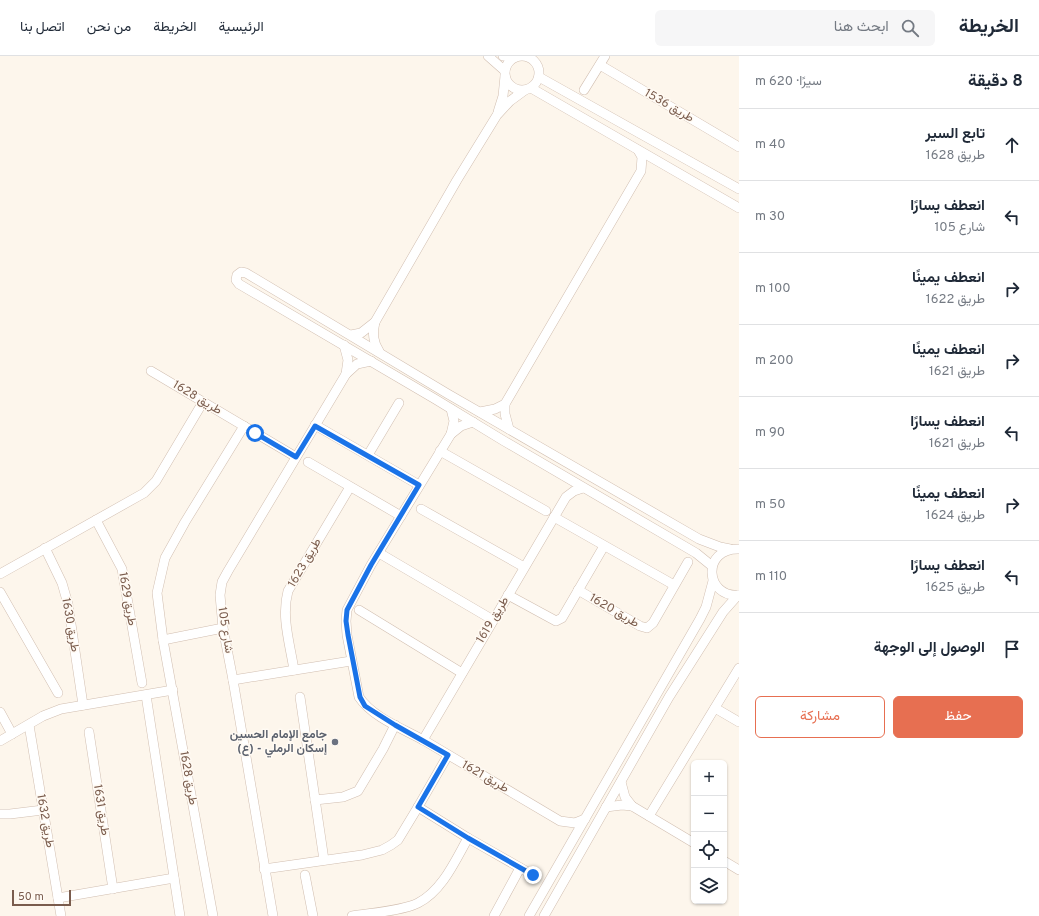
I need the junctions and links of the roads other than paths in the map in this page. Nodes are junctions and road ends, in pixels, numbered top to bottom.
1 (488, 56) edge
2 (503, 56) edge
3 (540, 56) edge
4 (605, 56) edge
5 (518, 57) edge
6 (600, 65) junction
7 (538, 66) junction
8 (505, 74) junction
9 (539, 77) junction
10 (528, 89) junction
11 (584, 90) dead end
12 (497, 115) junction
13 (739, 147) edge
14 (638, 150) junction
15 (660, 162) junction
16 (641, 171) junction
17 (739, 189) edge
18 (739, 208) edge
19 (375, 322) junction
20 (351, 335) junction
21 (344, 345) junction
22 (379, 352) junction
23 (371, 361) junction
24 (151, 371) dead end
25 (346, 374) junction
26 (203, 402) junction
27 (399, 403) dead end
28 (505, 404) junction
29 (451, 409) junction
30 (480, 412) junction
31 (473, 422) junction
32 (244, 426) junction
33 (315, 426) junction
34 (509, 429) junction
35 (451, 434) junction
36 (440, 451) junction
37 (368, 455) junction
38 (296, 457) junction
39 (308, 462) dead end
40 (566, 478) junction
41 (419, 485) junction
42 (350, 487) junction
43 (583, 488) junction
44 (566, 497) junction
45 (421, 509) dead end
46 (546, 511) dead end
47 (401, 516) junction
48 (554, 516) junction
49 (96, 520) junction
50 (604, 546) junction
51 (45, 548) junction
52 (735, 549) edge
53 (379, 553) junction
54 (688, 562) dead end
55 (712, 566) junction
56 (524, 567) junction
57 (0, 574) edge
58 (714, 581) junction
59 (674, 585) junction
60 (578, 590) junction
61 (0, 592) edge
62 (508, 594) junction
63 (738, 595) edge
64 (359, 610) dead end
65 (493, 620) junction
66 (223, 628) junction
67 (163, 640) junction
68 (352, 661) junction
69 (739, 668) edge
70 (294, 670) junction
71 (462, 673) junction
72 (234, 680) junction
73 (142, 683) dead end
74 (173, 690) junction
75 (58, 693) dead end
76 (146, 695) junction
77 (300, 697) dead end
78 (83, 705) junction
79 (715, 708) junction
80 (0, 712) edge
81 (739, 722) edge
82 (29, 725) junction
83 (395, 725) junction
84 (89, 732) dead end
85 (12, 734) junction
86 (423, 740) junction
87 (0, 741) edge
88 (448, 755) junction
89 (621, 782) junction
90 (315, 800) junction
91 (632, 806) junction
92 (418, 807) junction
93 (606, 807) junction
94 (43, 810) junction
95 (0, 814) edge
96 (649, 816) junction
97 (585, 819) junction
98 (560, 821) junction
99 (468, 838) junction
100 (572, 841) junction
101 (691, 841) edge
102 (324, 860) junction
103 (727, 863) edge
104 (520, 868) junction
105 (264, 869) junction
106 (739, 870) edge
107 (306, 875) dead end
108 (533, 875) dead end
109 (174, 878) junction
110 (113, 889) junction
111 (58, 898) junction
112 (62, 916) edge
113 (180, 916) edge
114 (213, 916) edge
115 (273, 916) edge
116 (313, 916) edge
117 (352, 916) edge
118 (494, 916) edge
119 (529, 916) edge
120 (544, 916) edge

1 - 8 street
2 - 5 street
3 - 7 street
4 - 6 street
5 - 7 street
5 - 8 street
6 - 11 street
6 - 13 street, طريق 1536
7 - 9 street
8 - 10 street
8 - 12 street
9 - 10 street
9 - 17 street
10 - 12 street
10 - 14 street
12 - 19 street
14 - 15 street
14 - 16 street
15 - 16 street
15 - 18 street
16 - 28 street
19 - 20 street
19 - 22 street
20 - 21 street
20 - 22 street
21 - 23 street
21 - 25 street, شارع 105
22 - 30 street
23 - 25 street, شارع 105
23 - 29 street
24 - 26 street, طريق 1628
25 - 33 street, شارع 105
26 - 32 street, طريق 1628
26 - 49 street
27 - 37 street
28 - 30 street
28 - 34 street
29 - 31 street
29 - 35 street, طريق 1621
30 - 34 street
31 - 35 street, طريق 1621
31 - 40 street
32 - 38 street, طريق 1628
32 - 67 street, طريق 1628
33 - 37 street
33 - 38 street, شارع 105
34 - 52 street
35 - 36 street, طريق 1621
36 - 41 street, طريق 1621
36 - 46 street
37 - 41 street
38 - 66 street, شارع 105
39 - 42 street
40 - 43 street
40 - 44 street
41 - 47 street, طريق 1621
42 - 47 street
42 - 70 street, طريق 1623
43 - 44 street, طريق 1619
43 - 55 street
44 - 48 street, طريق 1619
45 - 56 street
47 - 53 street, طريق 1621
48 - 50 street
48 - 56 street, طريق 1619
49 - 51 street
49 - 73 street, طريق 1629
50 - 59 street
50 - 60 street, طريق 1620
51 - 57 street
51 - 78 street, طريق 1630
52 - 55 street
53 - 65 street
53 - 68 street, طريق 1621
54 - 59 street, طريق 1620
55 - 58 street
56 - 62 street, طريق 1619
58 - 63 street
58 - 97 street
59 - 60 street, طريق 1620
60 - 62 street, طريق 1620
61 - 75 street
62 - 65 street, طريق 1619
63 - 89 street
64 - 71 street
65 - 71 street, طريق 1619
66 - 67 street
66 - 72 street, شارع 105
67 - 74 street, طريق 1628
68 - 70 street
68 - 83 street, طريق 1621
69 - 79 street
70 - 72 street
71 - 86 street, طريق 1619
72 - 105 street, شارع 105
74 - 76 street
74 - 114 street, طريق 1628
76 - 78 street
76 - 109 street
77 - 90 street
78 - 82 street
79 - 81 street
79 - 96 street
80 - 85 street
82 - 85 street
82 - 94 street, طريق 1632
83 - 86 street, طريق 1621
83 - 90 street
84 - 110 street, طريق 1631
85 - 87 street
86 - 88 street, طريق 1621
88 - 92 street
88 - 98 street, طريق 1621
89 - 91 street
89 - 93 street
90 - 102 street
91 - 93 street
91 - 96 street
92 - 99 street
92 - 102 street
93 - 120 street
94 - 95 street
94 - 111 street, طريق 1632
96 - 101 street
97 - 98 street, طريق 1621
97 - 100 street
98 - 100 street, طريق 1621
99 - 104 street
99 - 117 street
100 - 119 street
102 - 105 street
103 - 106 street
104 - 108 street
104 - 118 street
105 - 115 street, شارع 105
107 - 116 street
109 - 110 street
109 - 113 street
110 - 111 street
111 - 112 street, طريق 1632

